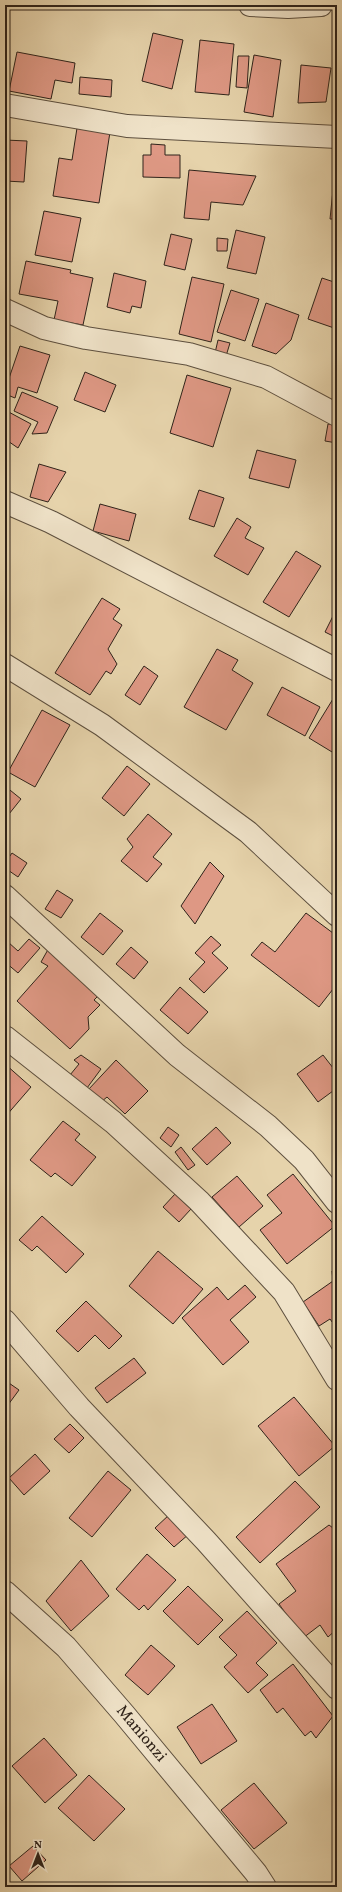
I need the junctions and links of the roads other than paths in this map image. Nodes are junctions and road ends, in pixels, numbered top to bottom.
1 (250, 5) edge
2 (321, 5) edge
3 (289, 6) edge
4 (5, 105) edge
5 (337, 137) edge
6 (5, 310) edge
7 (337, 415) edge
8 (5, 502) edge
9 (5, 665) edge
10 (337, 670) edge
11 (5, 896) edge
12 (337, 915) edge
13 (5, 1037) edge
14 (337, 1202) edge
15 (5, 1321) edge
16 (337, 1379) edge
17 (5, 1592) edge
18 (337, 1688) edge
19 (265, 1887) edge

1 - 3 street
2 - 3 street
4 - 5 street
6 - 7 street
8 - 10 street
9 - 12 street
11 - 14 street
13 - 16 street
15 - 18 street
17 - 19 street, Manionzi

